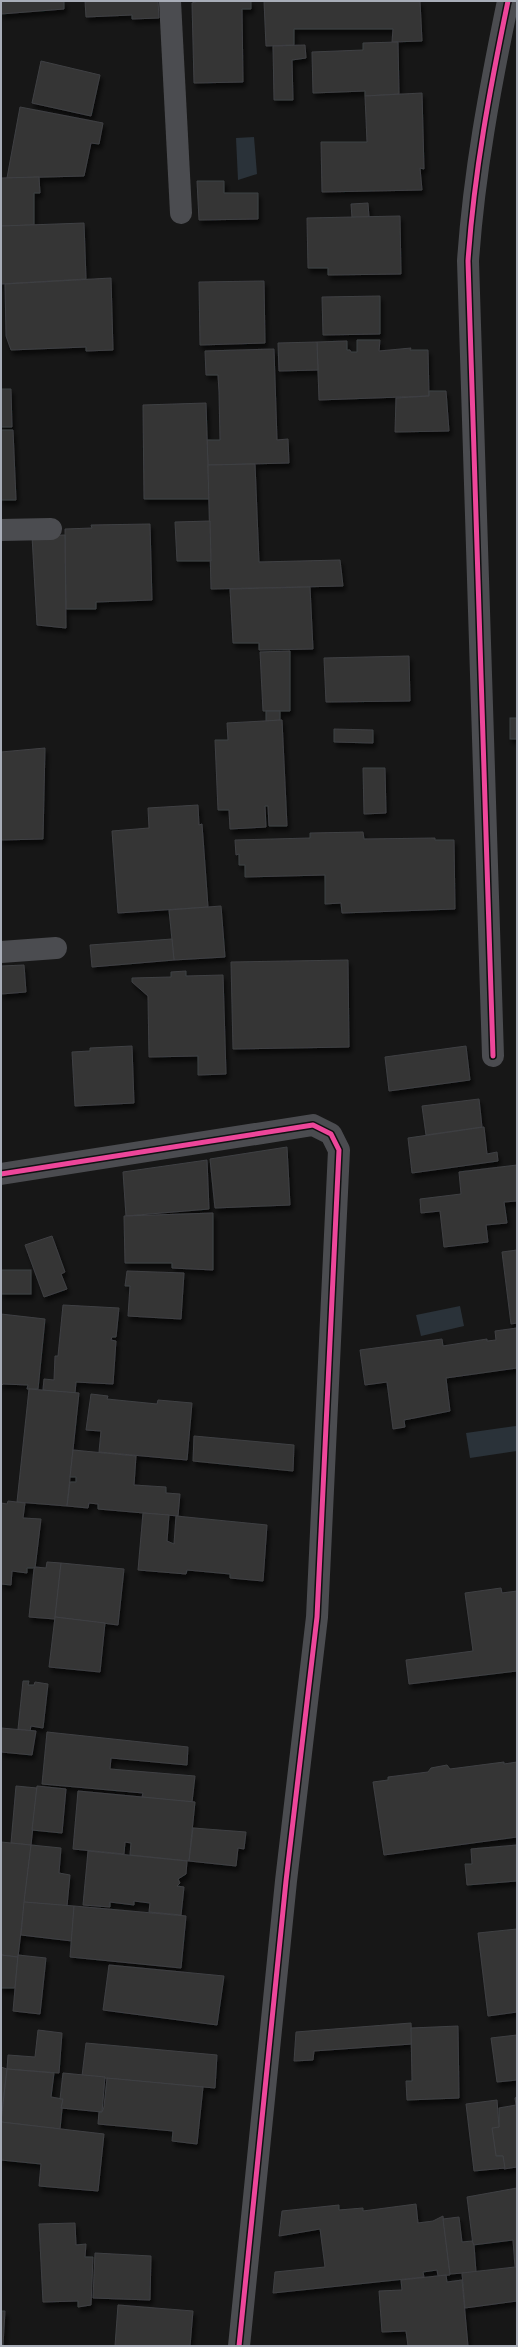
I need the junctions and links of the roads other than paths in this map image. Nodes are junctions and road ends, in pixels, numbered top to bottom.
1 (170, 1) edge
2 (508, 1) edge
3 (181, 213) dead end
4 (51, 529) dead end
5 (1, 530) edge
6 (56, 948) dead end
7 (1, 952) edge
8 (493, 1056) dead end
9 (1, 1174) edge
10 (239, 2346) edge

1 - 3 street
2 - 8 street
4 - 5 street
6 - 7 street
9 - 10 street

